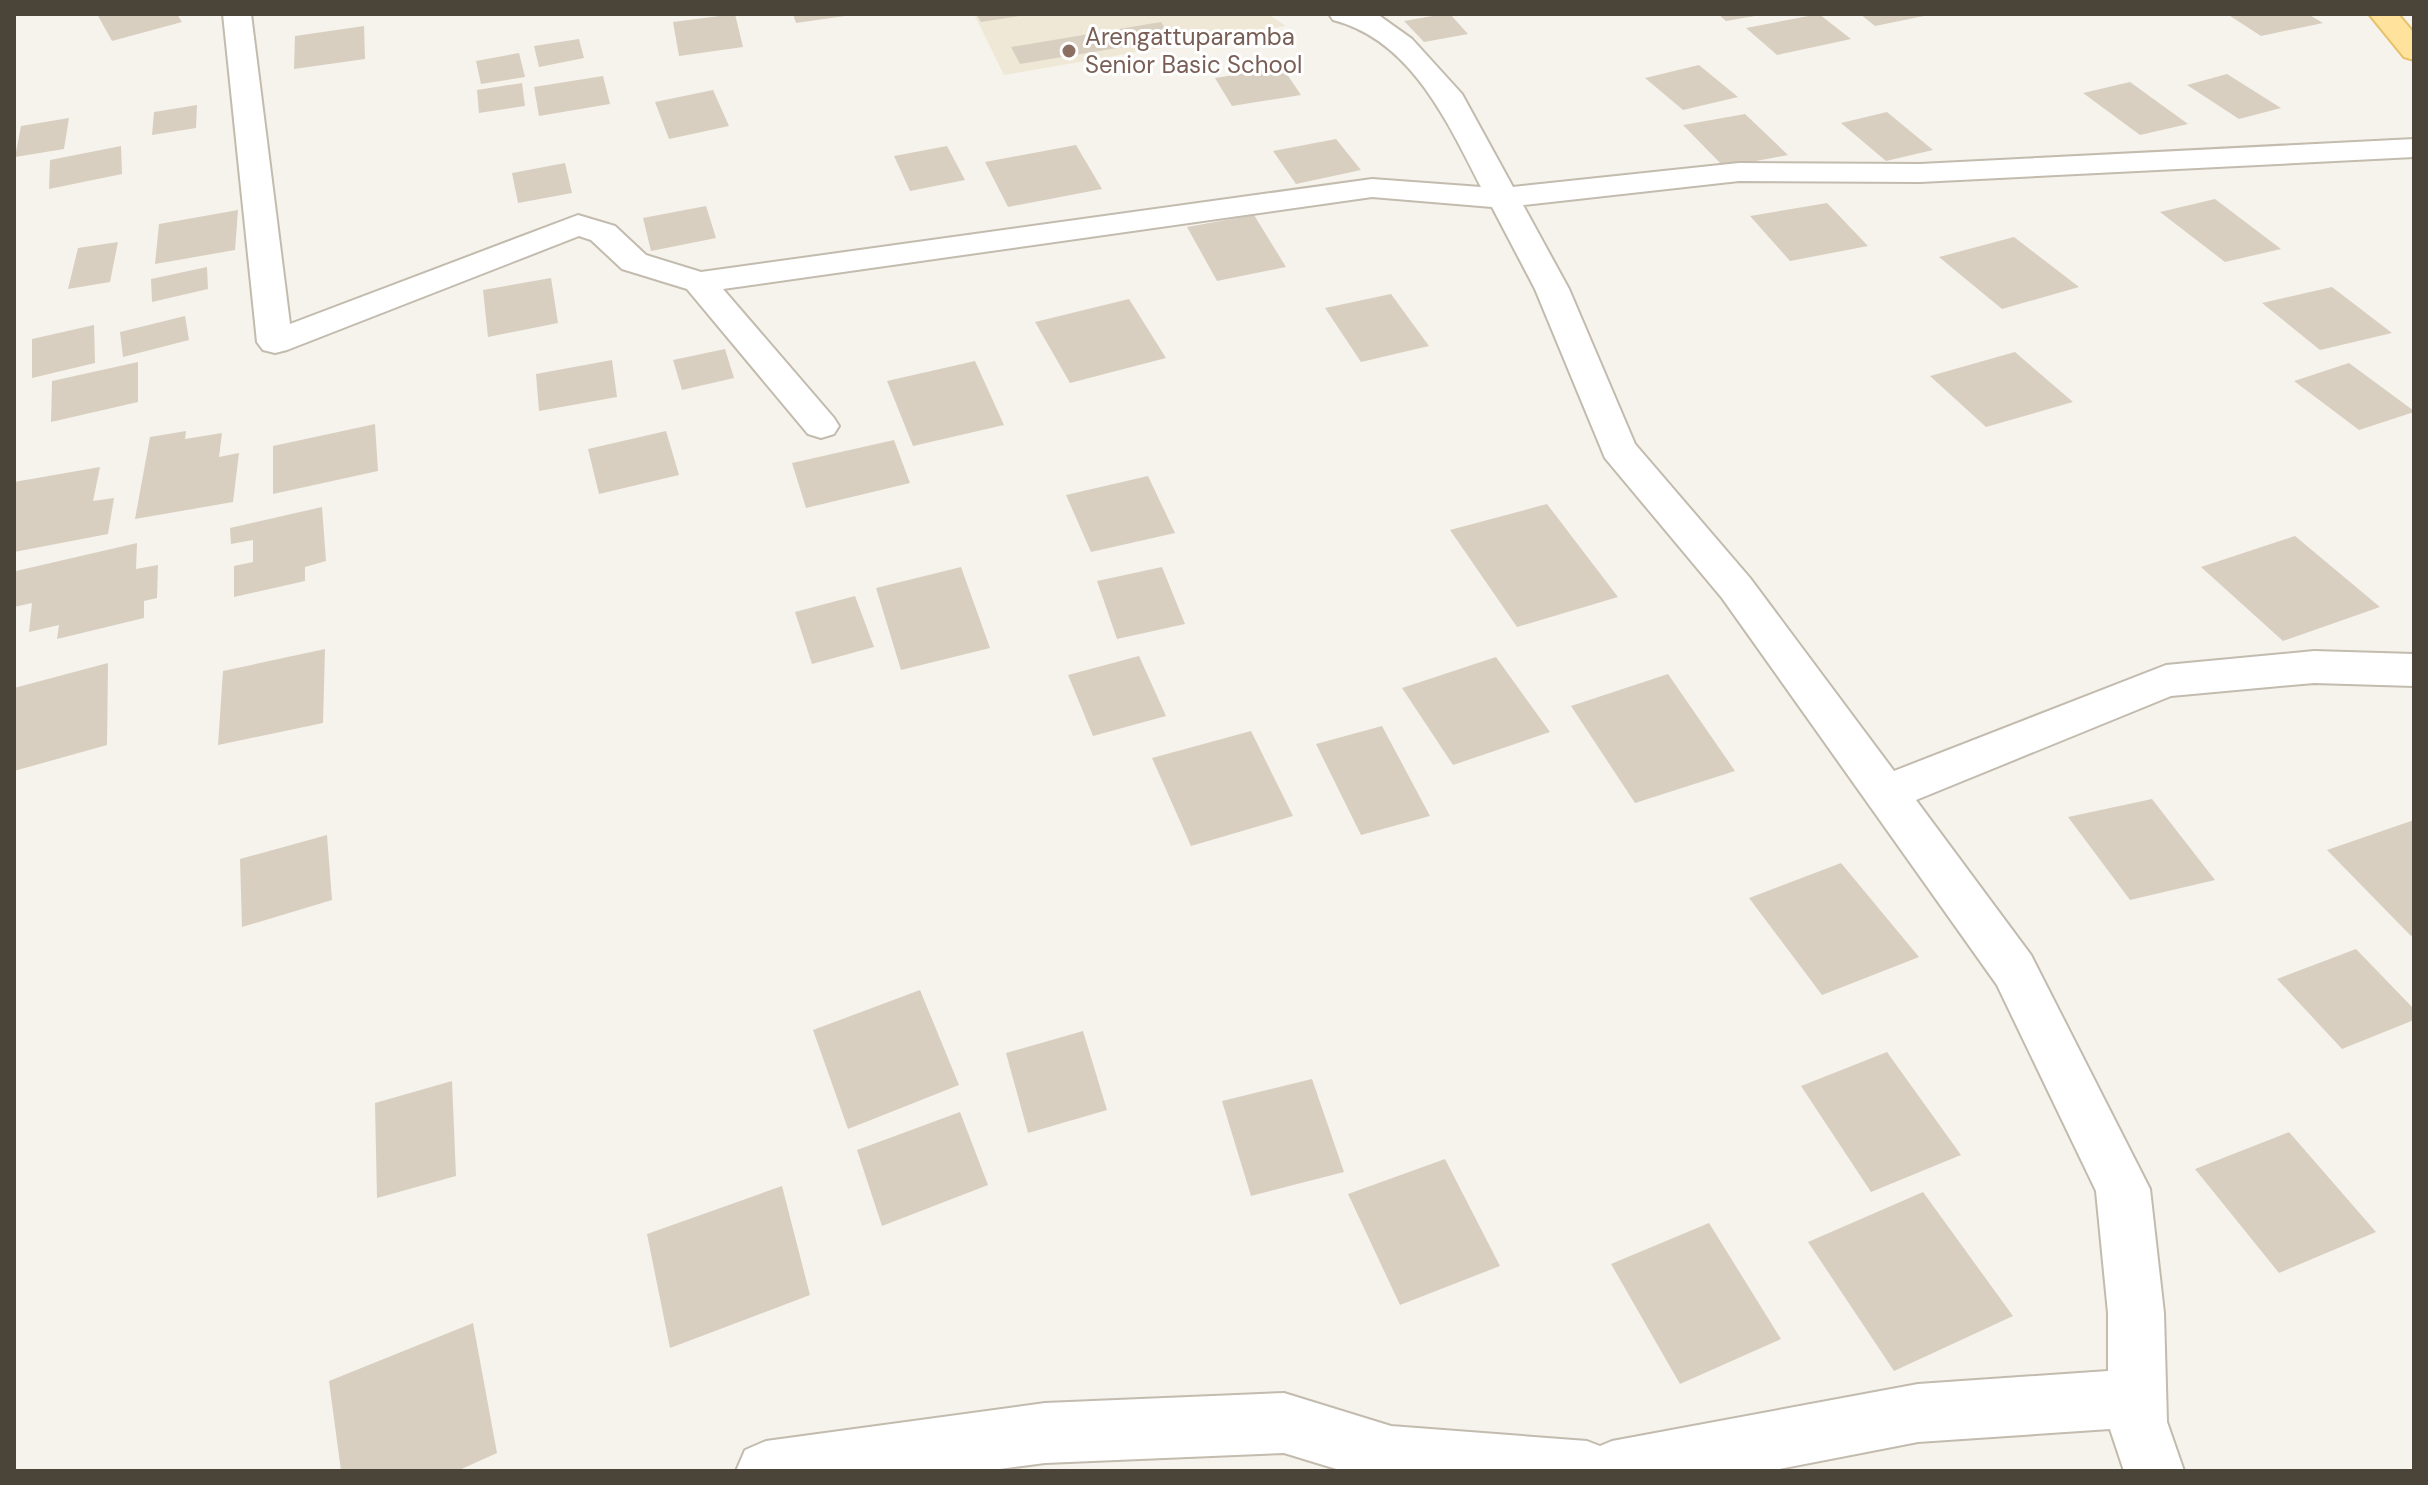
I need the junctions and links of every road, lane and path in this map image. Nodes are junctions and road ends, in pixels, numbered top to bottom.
1 (237, 14) edge
2 (2383, 14) edge
3 (1363, 18) edge
4 (2414, 51) edge
5 (2414, 148) edge
6 (1504, 198) junction
7 (699, 282) junction
8 (821, 426) dead end
9 (2414, 670) edge
10 (1885, 793) junction
11 (2137, 1398) junction
12 (766, 1471) edge
13 (1587, 1471) edge
14 (1612, 1471) edge
15 (2154, 1471) edge

1 - 7 street
2 - 4 main road
3 - 6 street
5 - 6 street
6 - 7 street
6 - 10 street
7 - 8 street
9 - 10 street
10 - 11 street
11 - 14 street
11 - 15 street
12 - 13 street

